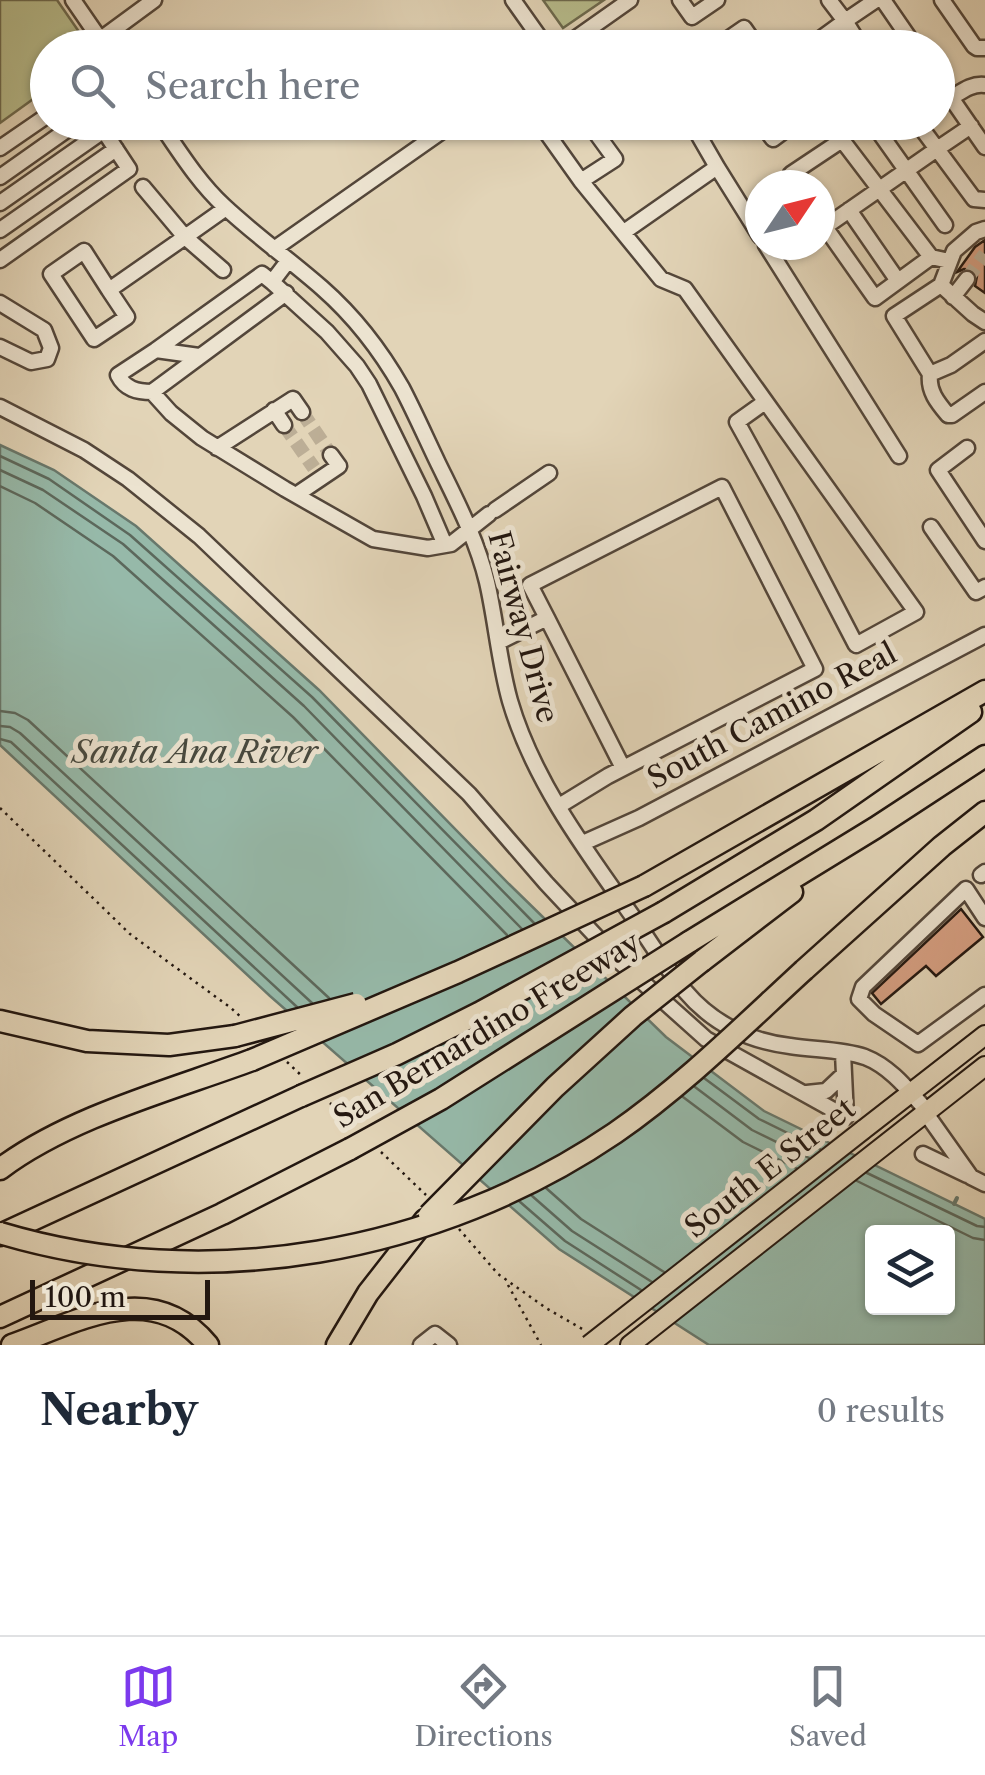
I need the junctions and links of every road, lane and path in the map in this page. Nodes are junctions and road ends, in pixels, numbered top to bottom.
1 (74, 0) edge
2 (154, 0) edge
3 (513, 0) edge
4 (630, 0) edge
5 (680, 0) edge
6 (716, 0) edge
7 (829, 0) edge
8 (880, 0) edge
9 (942, 0) edge
10 (845, 22) junction
11 (95, 30) edge
12 (119, 30) edge
13 (534, 30) edge
14 (588, 30) edge
15 (834, 30) edge
16 (850, 30) edge
17 (902, 30) edge
18 (985, 48) edge
19 (985, 85) edge
20 (955, 96) edge
21 (955, 103) edge
22 (30, 127) edge
23 (980, 137) edge
24 (52, 140) edge
25 (83, 140) edge
26 (109, 140) edge
27 (171, 140) edge
28 (430, 140) edge
29 (552, 140) edge
30 (601, 140) edge
31 (701, 140) edge
32 (885, 140) edge
33 (929, 140) edge
34 (0, 148) edge
35 (116, 149) junction
36 (936, 150) junction
37 (717, 167) junction
38 (797, 170) edge
39 (907, 170) junction
40 (0, 177) edge
41 (580, 181) junction
42 (143, 187) dead end
43 (878, 190) junction
44 (985, 200) edge
45 (0, 203) edge
46 (226, 208) junction
47 (848, 210) junction
48 (745, 212) edge
49 (835, 216) edge
50 (944, 225) dead end
51 (985, 229) edge
52 (0, 230) edge
53 (624, 232) junction
54 (185, 237) junction
55 (835, 241) edge
56 (274, 250) junction
57 (930, 257) junction
58 (0, 260) edge
59 (775, 260) edge
60 (288, 261) junction
61 (949, 261) junction
62 (223, 270) dead end
63 (967, 279) tunnel mouth
64 (898, 281) junction
65 (272, 282) junction
66 (315, 282) junction
67 (941, 285) junction
68 (109, 290) junction
69 (953, 297) junction
70 (292, 298) junction
71 (0, 303) edge
72 (985, 322) edge
73 (985, 341) edge
74 (0, 348) edge
75 (156, 350) junction
76 (199, 356) junction
77 (930, 374) junction
78 (152, 392) junction
79 (985, 392) edge
80 (765, 402) junction
81 (0, 407) edge
82 (274, 410) junction
83 (302, 412) dead end
84 (284, 424) tunnel mouth
85 (217, 448) junction
86 (967, 448) dead end
87 (331, 455) dead end
88 (899, 456) dead end
89 (549, 472) dead end
90 (296, 495) junction
91 (931, 527) dead end
92 (469, 528) junction
93 (985, 541) edge
94 (445, 545) junction
95 (985, 588) edge
96 (547, 618) junction
97 (985, 634) edge
98 (498, 642) junction
99 (985, 691) edge
100 (985, 702) edge
101 (985, 756) edge
102 (623, 768) junction
103 (559, 806) junction
104 (985, 812) edge
105 (875, 828) junction
106 (583, 843) junction
107 (985, 918) edge
108 (458, 972) junction
109 (985, 994) edge
110 (0, 1020) edge
111 (985, 1035) edge
112 (842, 1052) junction
113 (985, 1066) edge
114 (844, 1074) junction
115 (910, 1092) junction
116 (804, 1094) junction
117 (926, 1112) junction
118 (923, 1154) dead end
119 (0, 1169) edge
120 (978, 1180) edge
121 (0, 1234) edge
122 (507, 1281) dead end
123 (5, 1314) edge
124 (18, 1343) edge
125 (208, 1345) edge
126 (337, 1345) edge
127 (421, 1345) edge
128 (449, 1345) edge
129 (541, 1345) edge
130 (590, 1345) edge
131 (630, 1345) edge

1 - 11 street
2 - 12 street
3 - 13 street
4 - 14 street
5 - 6 street
7 - 10 street
8 - 10 street
8 - 17 street
9 - 18 street
10 - 15 street
10 - 16 street
19 - 20 street
21 - 23 street
22 - 34 street
23 - 36 street
24 - 40 street
25 - 45 street
26 - 35 street
27 - 46 street, Fairway Drive
28 - 56 street
29 - 41 street
30 - 41 street
31 - 37 street
32 - 39 street
33 - 36 street
35 - 52 street
35 - 58 street
36 - 39 street
36 - 44 street
37 - 48 street
37 - 53 street
38 - 43 street
39 - 43 street
39 - 50 street
41 - 53 street
42 - 54 street
43 - 47 street
43 - 57 street
46 - 54 street
46 - 56 street, Fairway Drive
47 - 49 street
47 - 64 street
51 - 61 street
53 - 80 street
54 - 62 street
54 - 68 street
55 - 64 street
56 - 60 street, Fairway Drive
57 - 61 street
57 - 64 street
59 - 88 street
60 - 65 street
60 - 66 street, Fairway Drive
61 - 67 street
63 - 69 street
65 - 70 street
65 - 75 street
66 - 70 street
66 - 92 street, Fairway Drive
67 - 69 street
67 - 77 street
68 - 68 street
69 - 72 street
70 - 76 street
70 - 94 street
71 - 74 street
73 - 77 street
75 - 76 street
75 - 78 street
76 - 78 street
77 - 79 street
78 - 85 street
80 - 80 street
81 - 116 street
82 - 83 street
82 - 84 street
82 - 85 street
85 - 90 street
86 - 93 street
87 - 90 street
89 - 92 street
90 - 94 street
91 - 95 street
92 - 94 street
92 - 98 street, Fairway Drive
96 - 98 street
96 - 102 street
96 - 102 street
97 - 106 street, South Camino Real
98 - 103 street, Fairway Drive
99 - 108 highway, bridge
100 - 121 highway, San Bernardino Freeway, bridge
101 - 105 highway, San Bernardino Freeway
102 - 103 street
103 - 106 street, Fairway Drive
104 - 121 highway, bridge
105 - 123 highway, San Bernardino Freeway, bridge
105 - 126 highway, bridge
106 - 112 street, Fairway Drive
107 - 109 street
108 - 110 highway, bridge
108 - 119 highway, bridge
111 - 115 main road, South E Street
112 - 114 street
112 - 115 street, Fairway Drive
113 - 117 main road, South E Street
114 - 116 street
114 - 116 street
115 - 117 street, Fairway Drive
115 - 130 main road, South E Street, bridge
117 - 120 street, Fairway Drive
117 - 131 main road, South E Street
118 - 120 street
122 - 129 path
124 - 125 highway
127 - 128 street

